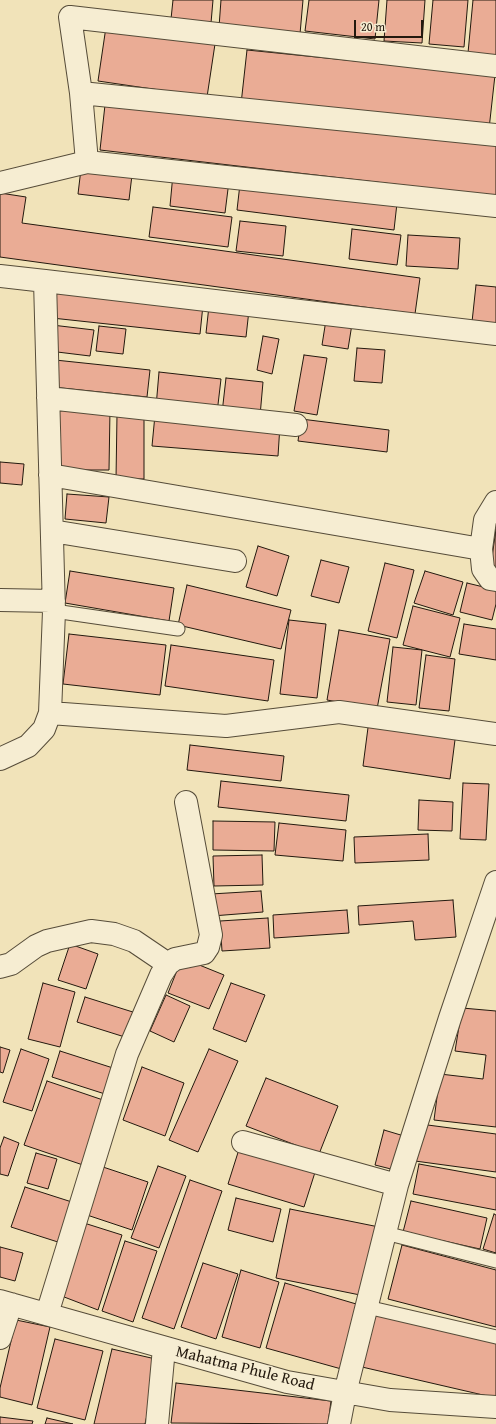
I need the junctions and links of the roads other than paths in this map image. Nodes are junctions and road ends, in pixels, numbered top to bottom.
1 (68, 8) edge
2 (496, 66) edge
3 (81, 93) junction
4 (496, 135) edge
5 (87, 162) junction
6 (0, 183) edge
7 (496, 206) edge
8 (0, 276) edge
9 (45, 281) junction
10 (496, 334) edge
11 (48, 398) junction
12 (296, 425) dead end
13 (50, 475) junction
14 (496, 502) edge
15 (52, 531) junction
16 (481, 549) junction
17 (235, 561) dead end
18 (496, 580) edge
19 (0, 600) edge
20 (54, 606) junction
21 (178, 629) dead end
22 (50, 713) junction
23 (496, 734) edge
24 (0, 759) edge
25 (186, 802) dead end
26 (496, 882) edge
27 (168, 964) junction
28 (0, 967) edge
29 (243, 1142) dead end
30 (397, 1185) junction
31 (385, 1233) junction
32 (496, 1261) edge
33 (6, 1303) edge
34 (367, 1306) junction
35 (47, 1314) junction
36 (496, 1337) edge
37 (0, 1338) edge
38 (164, 1348) junction
39 (345, 1392) junction
40 (496, 1408) edge
41 (157, 1424) edge
42 (339, 1424) edge

1 - 2 street
1 - 3 street
3 - 4 street
3 - 5 street
5 - 6 street
5 - 7 street
8 - 9 street
9 - 10 street
9 - 11 street
11 - 12 street
11 - 13 street
13 - 15 street
13 - 16 street
14 - 16 street
15 - 17 street
15 - 20 street
16 - 18 street
19 - 20 street
20 - 21 lane
20 - 22 street
22 - 23 street
22 - 24 street
25 - 27 street
26 - 30 street
27 - 28 street
27 - 35 street
29 - 30 street
30 - 31 street
31 - 32 lane
31 - 34 street
33 - 35 street, Mahatma Phule Road
33 - 37 street
34 - 36 lane
34 - 39 street
35 - 38 street, Mahatma Phule Road
38 - 39 street, Mahatma Phule Road
38 - 41 street
39 - 40 street, Mahatma Phule Road
39 - 42 street

